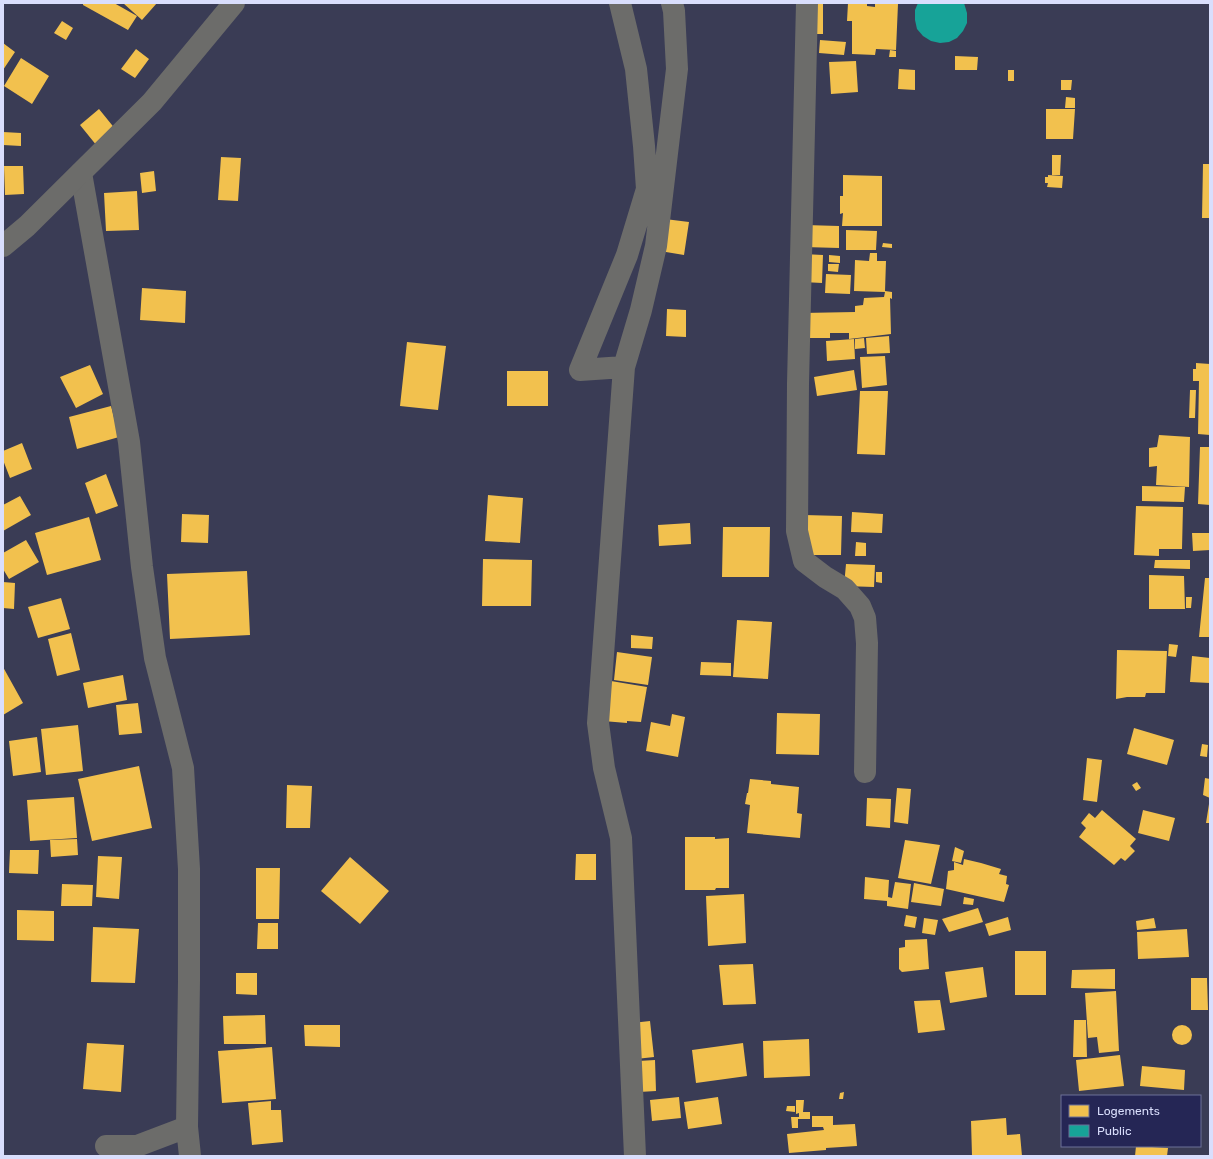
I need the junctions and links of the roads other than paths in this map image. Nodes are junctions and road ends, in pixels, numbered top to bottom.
1 (234, 3) edge
2 (620, 3) edge
3 (672, 3) edge
4 (807, 3) edge
5 (81, 173) junction
6 (3, 246) edge
7 (624, 367) junction
8 (864, 772) dead end
9 (187, 1127) junction
10 (106, 1146) dead end
11 (190, 1156) edge
12 (635, 1156) edge

1 - 5 street
2 - 7 street
3 - 7 street
4 - 8 street
5 - 6 street
5 - 9 street
7 - 12 street
9 - 10 street
9 - 11 street

